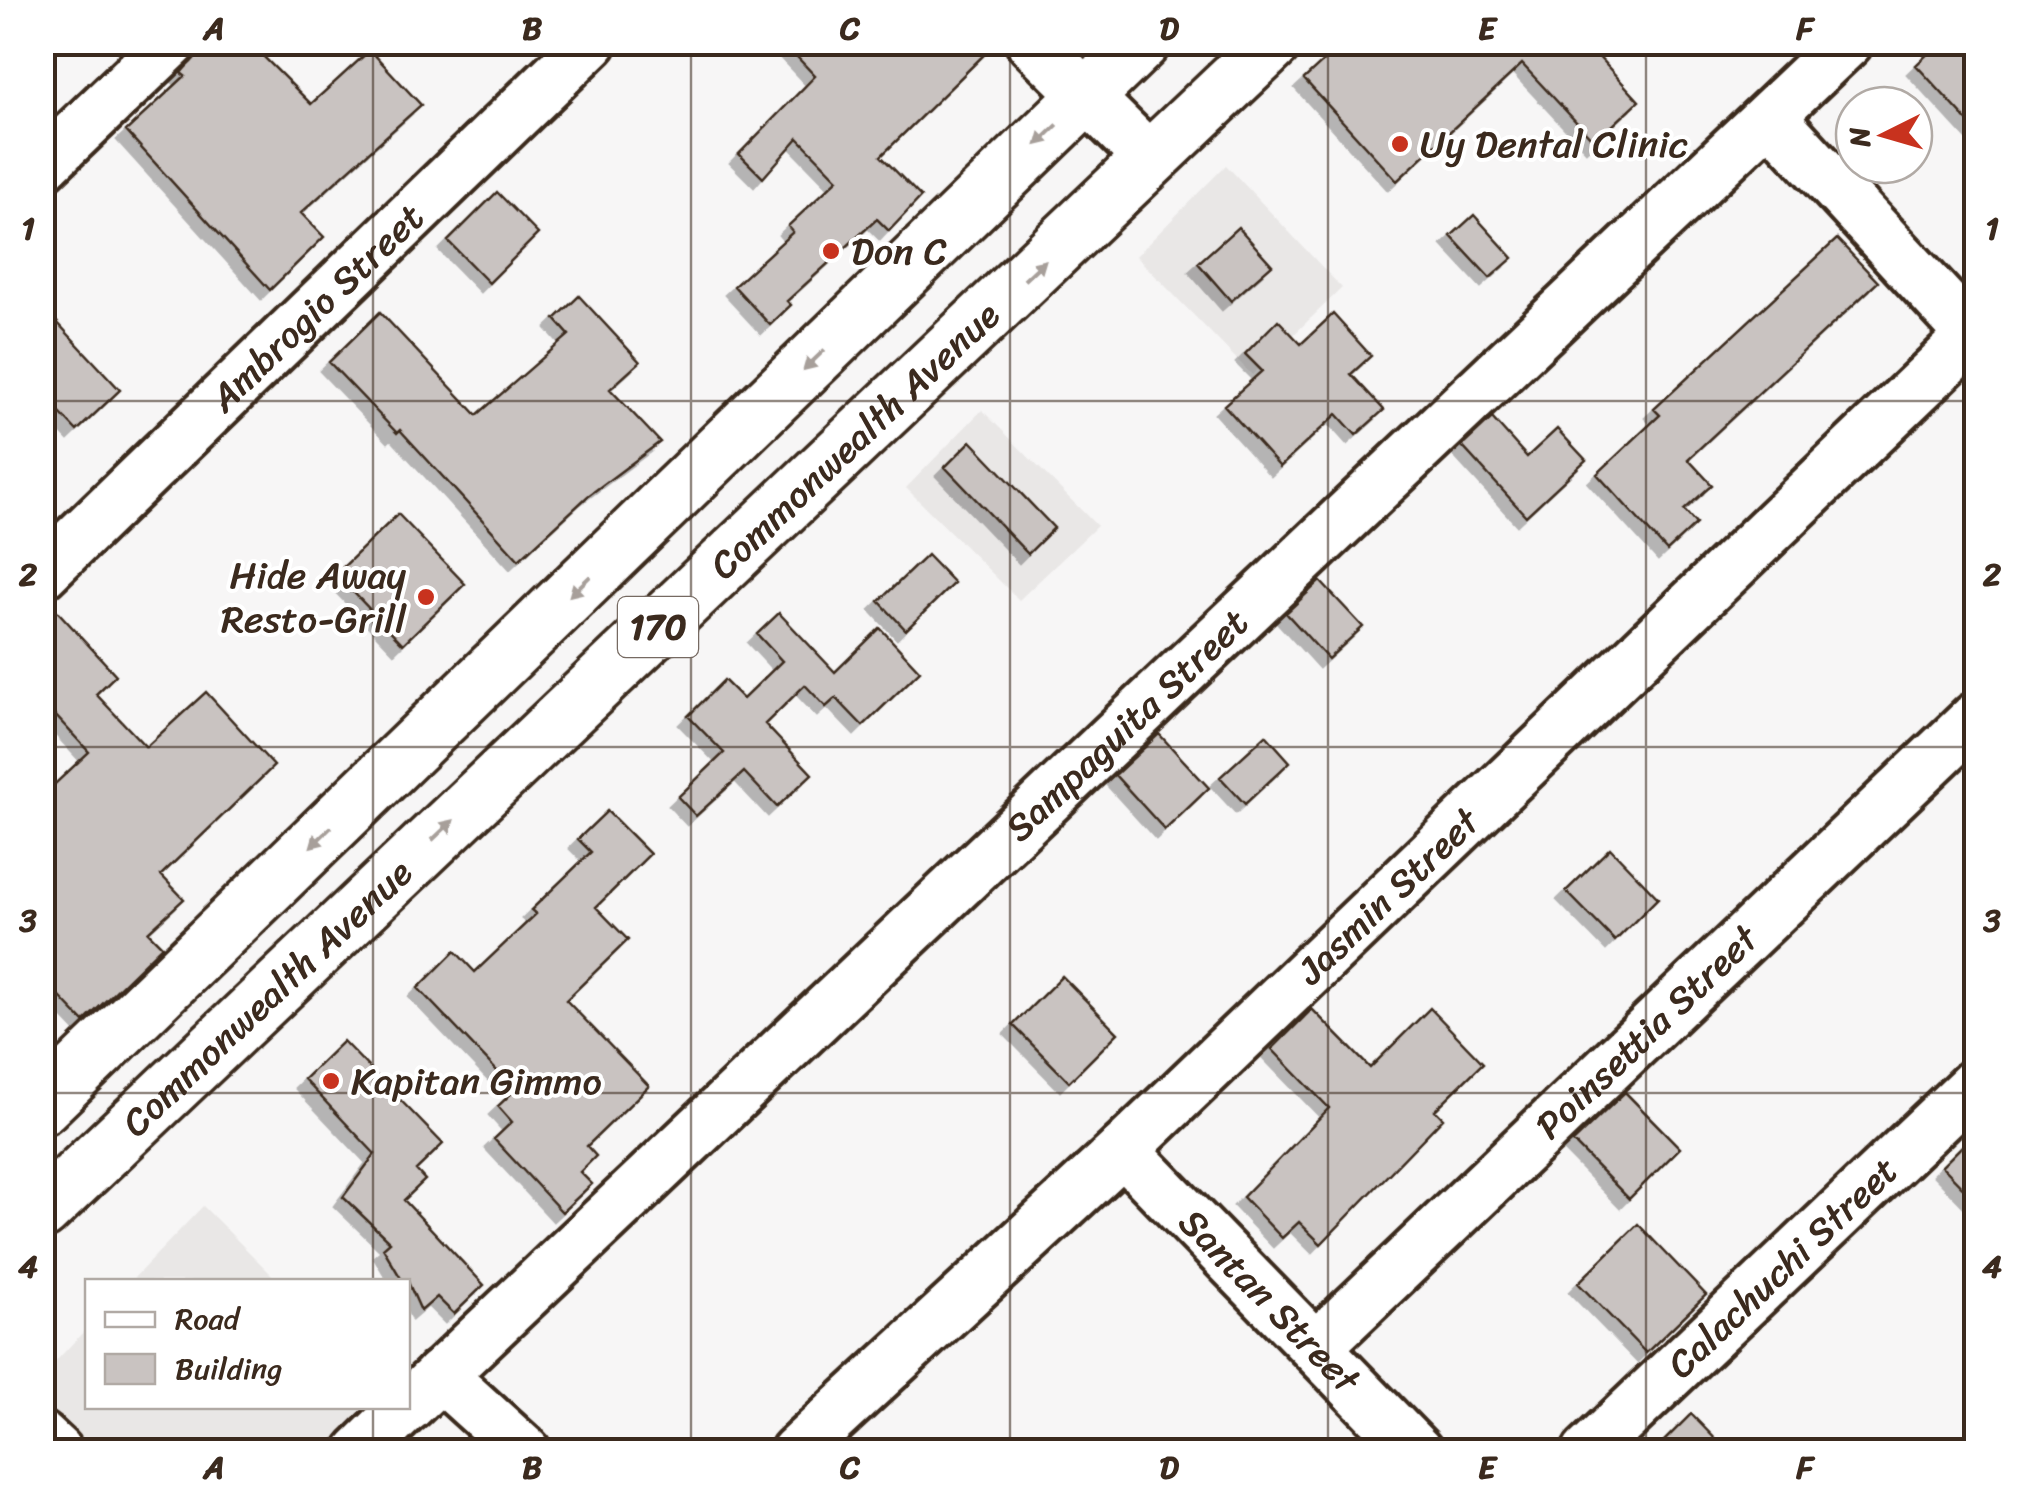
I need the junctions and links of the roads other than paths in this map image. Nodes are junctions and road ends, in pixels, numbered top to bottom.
1 (172, 42) edge
2 (591, 42) edge
3 (1032, 42) edge
4 (1142, 42) edge
5 (1274, 42) edge
6 (1847, 42) edge
7 (1086, 97) junction
8 (1770, 117) junction
9 (1151, 160) junction
10 (42, 166) edge
11 (1975, 337) edge
12 (42, 573) edge
13 (1976, 718) edge
14 (1976, 1083) edge
15 (42, 1106) edge
16 (1123, 1150) junction
17 (42, 1211) edge
18 (1317, 1346) junction
19 (418, 1396) edge
20 (405, 1409) edge
21 (42, 1438) edge
22 (57, 1452) edge
23 (360, 1452) edge
24 (526, 1452) edge
25 (796, 1452) edge
26 (1417, 1452) edge
27 (1588, 1452) edge

1 - 10 street
2 - 12 street, Ambrogio Street
3 - 7 street
4 - 7 main road, Commonwealth Avenue / 170
5 - 9 main road, Commonwealth Avenue / 170
6 - 8 street, Sampaguita Street
7 - 9 street
7 -> 15 main road, Commonwealth Avenue / 170
8 - 11 street
8 - 19 street, Sampaguita Street
17 -> 9 main road, Commonwealth Avenue / 170
11 - 16 street, Jasmin Street
13 - 18 street, Poinsettia Street
14 - 27 street, Calachuchi Street
16 - 18 street, Santan Street
16 - 25 street, Jasmin Street
18 - 26 street, Santan Street
19 - 24 street
20 - 23 street, Sampaguita Street
21 - 22 street

